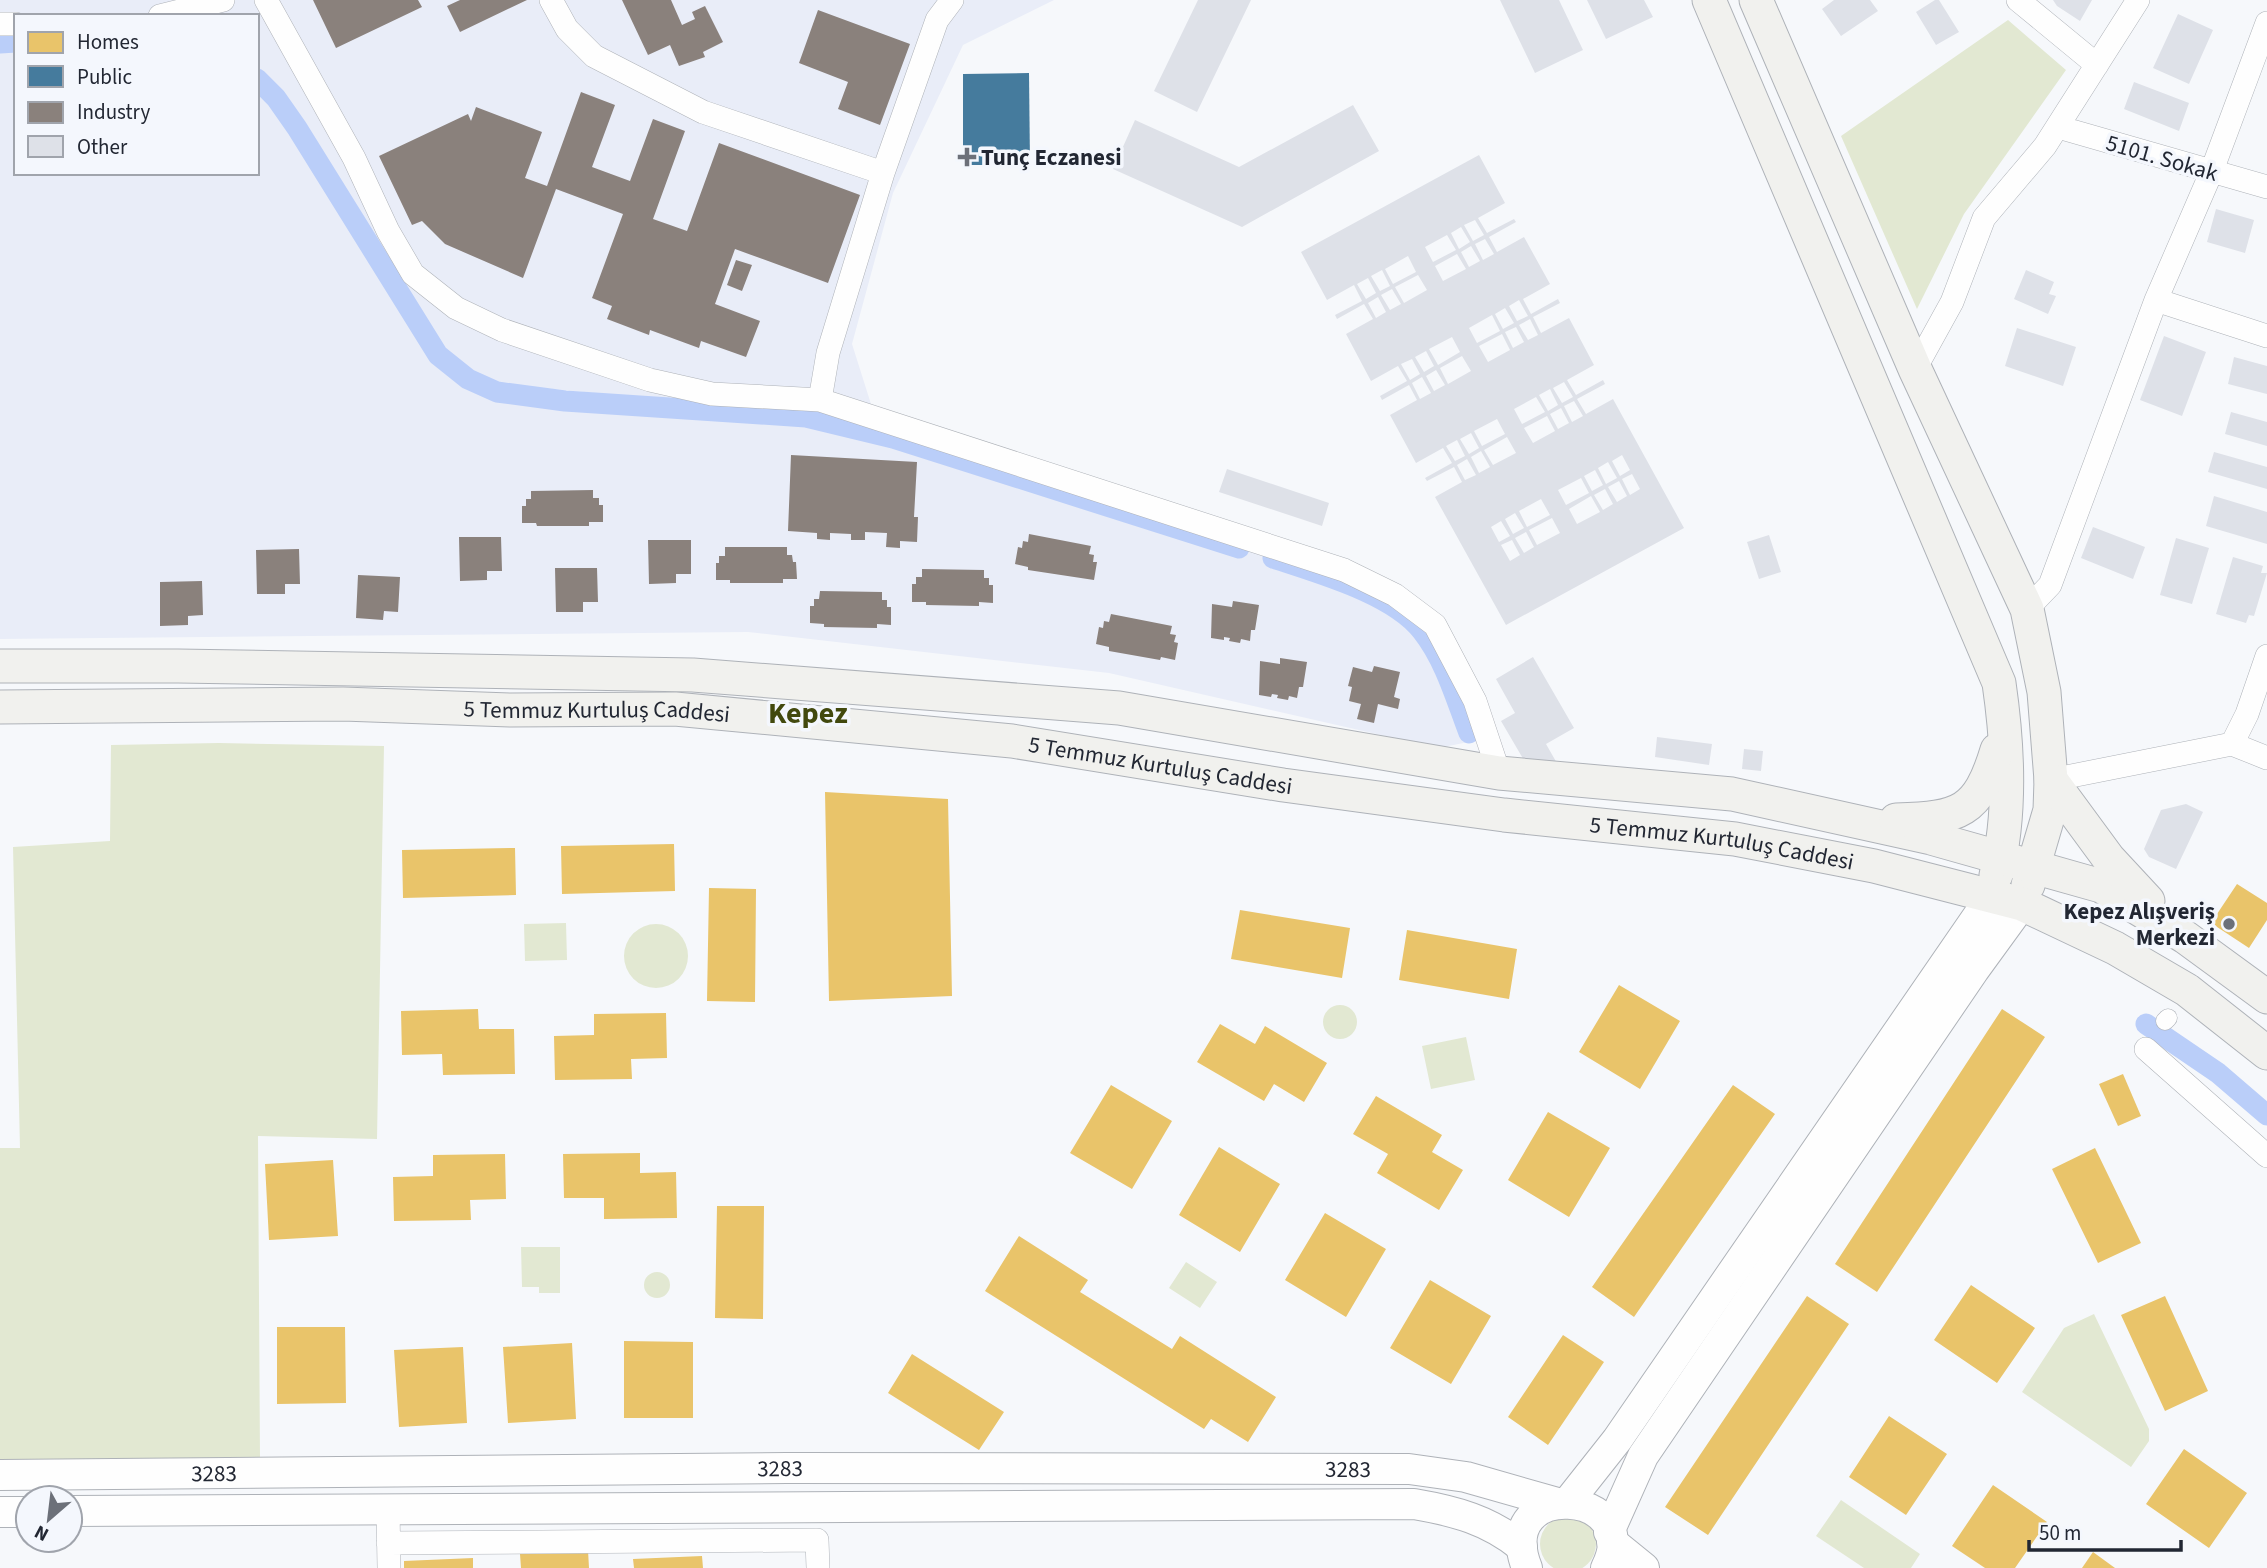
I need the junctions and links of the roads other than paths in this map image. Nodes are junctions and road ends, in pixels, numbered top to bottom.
1 (223, 0) edge
2 (266, 0) edge
3 (551, 0) edge
4 (952, 0) edge
5 (1709, 0) edge
6 (1756, 0) edge
7 (2018, 0) edge
8 (2138, 0) edge
9 (168, 14) edge
10 (2267, 23) edge
11 (2097, 65) junction
12 (2058, 127) junction
13 (883, 173) junction
14 (2211, 173) junction
15 (2267, 187) edge
16 (2155, 300) junction
17 (2267, 336) edge
18 (1915, 369) junction
19 (820, 400) junction
20 (2027, 609) junction
21 (2267, 656) edge
22 (0, 666) edge
23 (0, 707) edge
24 (2006, 725) junction
25 (2232, 744) junction
26 (2267, 758) edge
27 (1499, 773) junction
28 (2051, 780) junction
29 (1863, 821) junction
30 (2001, 856) junction
31 (2035, 865) junction
32 (2006, 901) junction
33 (2185, 937) junction
34 (2267, 998) edge
35 (2146, 1049) dead end
36 (2264, 1052) edge
37 (2267, 1156) edge
38 (0, 1475) edge
39 (1562, 1502) junction
40 (388, 1508) junction
41 (84, 1511) edge
42 (388, 1543) junction
43 (1609, 1547) edge
44 (1523, 1560) edge
45 (389, 1568) edge
46 (818, 1568) edge
47 (1644, 1568) edge

1 - 9 street
2 - 19 street
3 - 13 street
4 - 13 street
5 - 24 main road
6 - 18 main road
7 - 11 street
8 - 11 street
10 - 14 street
11 - 12 street
12 - 14 street, 5101. Sokak
12 - 18 street
13 - 19 street
14 - 15 street, 5101. Sokak
14 - 16 street
16 - 17 street
16 - 20 street
18 - 20 main road
19 - 27 street
20 - 28 main road
21 - 25 street
22 - 27 main road, 5 Temmuz Kurtuluş Caddesi
23 - 32 main road, 5 Temmuz Kurtuluş Caddesi
24 - 29 main road
24 - 30 main road
25 - 26 street
25 - 28 street
27 - 29 main road, 5 Temmuz Kurtuluş Caddesi
28 - 31 main road
28 - 33 main road
29 - 30 main road, 5 Temmuz Kurtuluş Caddesi
30 - 31 main road, 5 Temmuz Kurtuluş Caddesi
30 - 32 main road
31 - 32 main road
31 - 33 main road, 5 Temmuz Kurtuluş Caddesi
32 - 36 main road, 5 Temmuz Kurtuluş Caddesi
32 - 39 street
32 - 43 street
33 - 34 main road, 5 Temmuz Kurtuluş Caddesi
35 - 37 street
38 - 39 street, 3283
39 - 43 street, 3283
39 - 44 street
40 - 41 street, 3283
40 - 42 street
40 - 44 street, 3283
42 - 45 street
42 - 46 street
43 - 47 street

